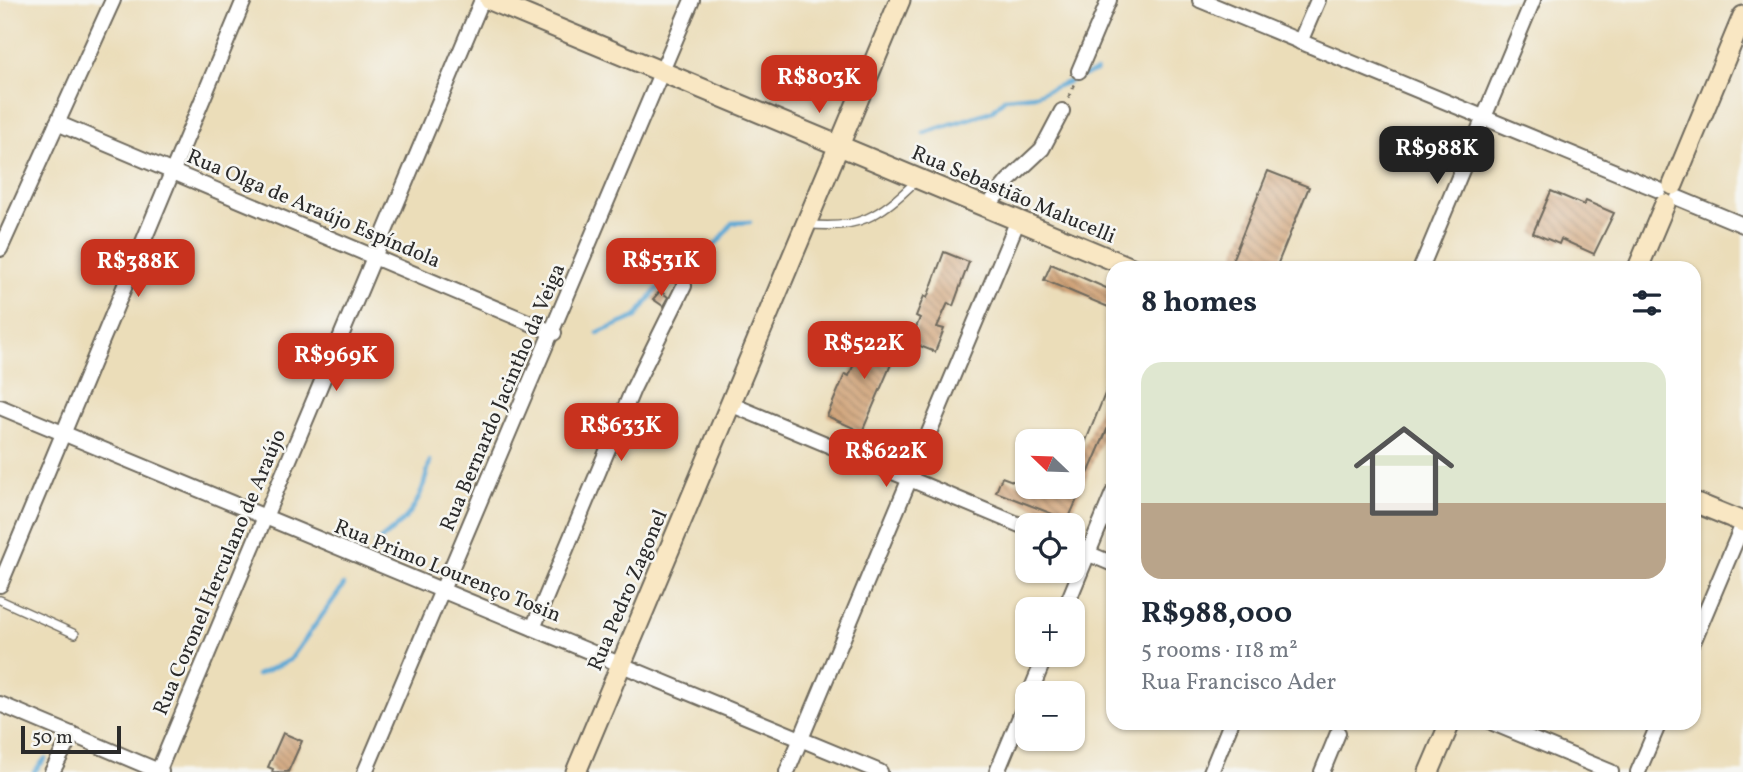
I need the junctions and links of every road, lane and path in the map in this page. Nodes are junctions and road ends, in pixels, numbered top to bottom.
1 (113, 0) edge
2 (244, 0) edge
3 (482, 0) edge
4 (490, 0) edge
5 (692, 0) edge
6 (900, 0) edge
7 (1109, 0) edge
8 (1200, 0) edge
9 (1318, 0) edge
10 (1533, 0) edge
11 (1743, 16) edge
12 (1300, 41) junction
13 (662, 72) junction
14 (1078, 76) joint
15 (1062, 111) joint
16 (1484, 118) junction
17 (57, 123) junction
18 (839, 145) junction
19 (172, 172) junction
20 (918, 178) junction
21 (1669, 194) junction
22 (987, 207) junction
23 (1018, 220) junction
24 (806, 224) junction
25 (1743, 225) edge
26 (0, 248) edge
27 (374, 256) junction
28 (1115, 261) edge
29 (1424, 261) edge
30 (1641, 261) edge
31 (684, 286) dead end
32 (554, 332) junction
33 (730, 404) junction
34 (0, 407) edge
35 (63, 433) junction
36 (909, 479) junction
37 (1701, 505) edge
38 (1106, 511) edge
39 (265, 517) junction
40 (1015, 523) edge
41 (1743, 523) edge
42 (1085, 553) edge
43 (1088, 554) junction
44 (1106, 561) edge
45 (0, 584) edge
46 (441, 590) junction
47 (1070, 597) edge
48 (0, 600) edge
49 (1701, 622) edge
50 (533, 628) junction
51 (75, 634) dead end
52 (621, 664) junction
53 (0, 704) edge
54 (1015, 729) edge
55 (1228, 730) edge
56 (1447, 730) edge
57 (1510, 730) edge
58 (1656, 730) edge
59 (1338, 733) dead end
60 (72, 734) junction
61 (801, 739) junction
62 (52, 772) edge
63 (159, 772) edge
64 (365, 772) edge
65 (576, 772) edge
66 (787, 772) edge
67 (880, 772) edge
68 (997, 772) edge
69 (1211, 772) edge
70 (1322, 772) edge
71 (1429, 772) edge
72 (1611, 772) edge
73 (1638, 772) edge

1 - 17 street
2 - 19 street
3 - 27 street, Rua Coronel Herculano de Araújo
4 - 13 street, Rua Sebastião Malucelli
5 - 13 street, Rua Bernardo Jacintho da Veiga
6 - 18 street, Rua Pedro Zagonel
7 - 14 street
8 - 12 street
9 - 12 street
10 - 16 street
11 - 21 street
12 - 16 street
13 - 18 street, Rua Sebastião Malucelli
13 - 32 street, Rua Bernardo Jacintho da Veiga
14 - 15 path
15 - 22 street
16 - 21 street
16 - 29 street
17 - 19 street, Rua Olga de Araújo Espíndola
17 - 26 street
18 - 20 street, Rua Sebastião Malucelli
18 - 24 street, Rua Pedro Zagonel
19 - 27 street, Rua Olga de Araújo Espíndola
19 - 35 street
20 - 22 street, Rua Sebastião Malucelli
20 - 24 lane
21 - 25 street
21 - 30 street
22 - 23 street, Rua Sebastião Malucelli
23 - 28 street, Rua Sebastião Malucelli
23 - 36 street
24 - 33 street, Rua Pedro Zagonel
27 - 32 street, Rua Olga de Araújo Espíndola
27 - 39 street, Rua Coronel Herculano de Araújo
31 - 50 street
32 - 46 street, Rua Bernardo Jacintho da Veiga
33 - 36 street
33 - 52 street, Rua Pedro Zagonel
34 - 35 street, Rua Primo Lourenço Tosin
35 - 39 street, Rua Primo Lourenço Tosin
35 - 45 street
36 - 40 street
36 - 61 street
37 - 41 street
38 - 43 street
39 - 46 street, Rua Primo Lourenço Tosin
39 - 63 street, Rua Coronel Herculano de Araújo
41 - 49 street
42 - 43 street
43 - 44 street
43 - 47 street
46 - 50 street, Rua Primo Lourenço Tosin
46 - 64 street, Rua Bernardo Jacintho da Veiga
48 - 51 lane
50 - 52 street, Rua Primo Lourenço Tosin
52 - 61 street, Rua Primo Lourenço Tosin
52 - 65 street, Rua Pedro Zagonel
53 - 60 street
54 - 68 street
55 - 69 street
56 - 71 street
57 - 72 street
58 - 73 street
59 - 70 street
60 - 62 street
60 - 63 street
61 - 66 street
61 - 67 street, Rua Primo Lourenço Tosin

